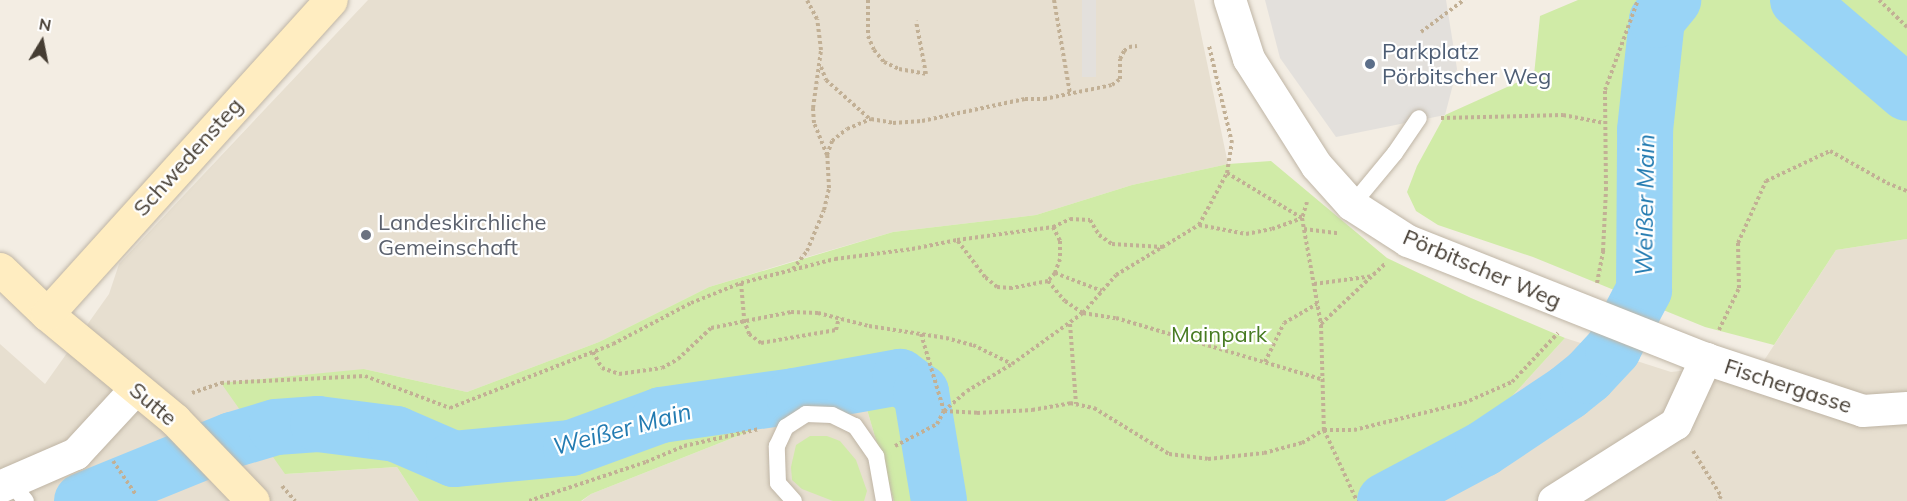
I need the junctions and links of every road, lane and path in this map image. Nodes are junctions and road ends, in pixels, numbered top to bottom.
1 (331, 0) edge
2 (807, 0) edge
3 (868, 0) edge
4 (1053, 0) edge
5 (1230, 0) edge
6 (1464, 0) edge
7 (1638, 0) edge
8 (1879, 0) edge
9 (916, 21) dead end
10 (1907, 27) edge
11 (1421, 32) dead end
12 (1208, 40) dead end
13 (1137, 46) dead end
14 (820, 65) junction
15 (1070, 94) junction
16 (1419, 118) joint
17 (871, 119) junction
18 (1604, 123) junction
19 (827, 155) junction
20 (1227, 173) junction
21 (1907, 191) edge
22 (1352, 205) junction
23 (1302, 218) junction
24 (1199, 225) junction
25 (1053, 227) junction
26 (957, 240) junction
27 (1408, 241) junction
28 (1163, 247) junction
29 (0, 269) edge
30 (793, 269) junction
31 (1055, 273) junction
32 (1373, 276) junction
33 (1048, 281) junction
34 (741, 283) junction
35 (1314, 284) junction
36 (1102, 291) junction
37 (1317, 304) junction
38 (1590, 313) junction
39 (47, 314) junction
40 (1083, 314) junction
41 (839, 317) junction
42 (744, 320) junction
43 (1070, 323) junction
44 (1321, 325) junction
45 (921, 333) junction
46 (593, 352) junction
47 (1706, 359) junction
48 (1265, 362) junction
49 (1012, 364) junction
50 (1324, 380) junction
51 (1076, 404) junction
52 (155, 405) junction
53 (1907, 408) edge
54 (944, 411) junction
55 (1676, 424) junction
56 (786, 427) junction
57 (1324, 430) junction
58 (876, 456) junction
59 (112, 459) dead end
60 (13, 491) edge
61 (136, 495) dead end
62 (249, 496) edge
63 (528, 501) edge
64 (794, 501) edge
65 (884, 501) edge
66 (1358, 501) edge
67 (1554, 501) edge
68 (1718, 501) edge

1 - 39 street, Schwedensteg
2 - 14 path
3 - 9 path
4 - 15 path
5 - 22 street, Pörbitscher Weg
6 - 11 path
7 - 18 path
8 - 10 path
12 - 20 path
13 - 15 path
14 - 17 path
14 - 19 path
15 - 17 path
16 - 18 path
16 - 22 lane
17 - 19 path
18 - 38 path
19 - 30 path
20 - 23 path
20 - 24 path
21 - 47 path
22 - 27 street, Pörbitscher Weg
23 - 24 path
23 - 35 path
24 - 28 path
25 - 26 path
25 - 28 path
25 - 31 path
26 - 30 path
26 - 33 path
27 - 32 path
27 - 38 street, Pörbitscher Weg
28 - 36 path
29 - 39 street, Sutte
30 - 34 path
31 - 33 path
31 - 36 path
32 - 35 path
32 - 44 path
33 - 40 path
34 - 42 path
34 - 46 path
35 - 37 path
36 - 40 path
37 - 44 path
37 - 48 path
38 - 47 street, Pörbitscher Weg
38 - 57 path
39 - 52 street, Sutte
40 - 43 path
40 - 48 path
41 - 42 path
41 - 42 path
41 - 45 path
42 - 46 path
43 - 49 path
43 - 51 path
44 - 50 path
45 - 49 path
45 - 54 path
46 - 52 path
47 - 53 street, Fischergasse
47 - 55 street, Fischergasse
48 - 50 path
49 - 54 path
50 - 57 path
51 - 54 path
51 - 57 path
52 - 60 street
52 - 62 street, Sutte
54 - 58 path
55 - 67 street
55 - 68 path
56 - 58 lane
56 - 63 path
56 - 64 lane
57 - 66 path
58 - 65 lane
59 - 61 path

